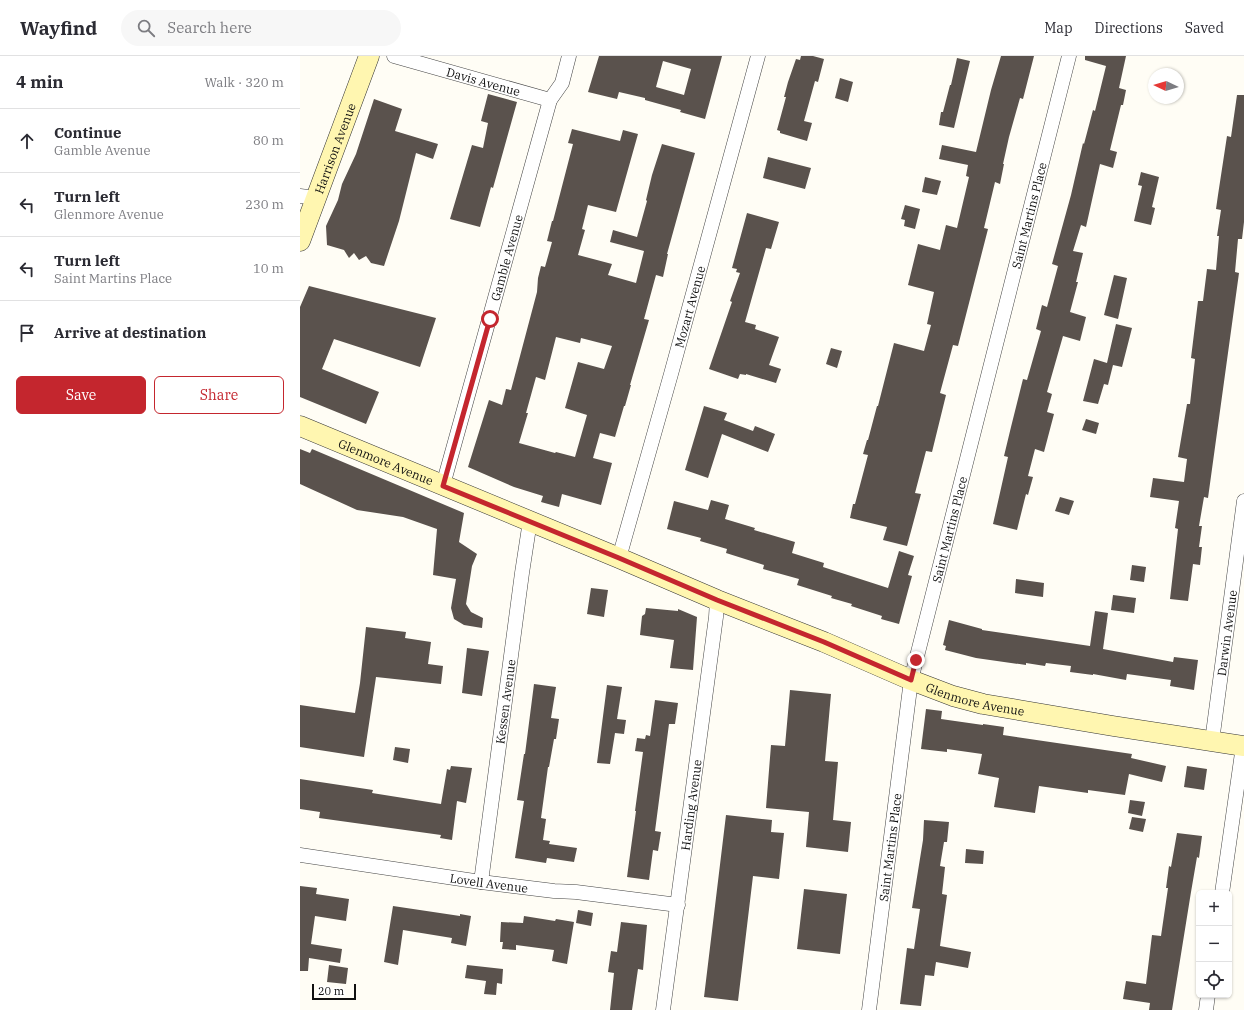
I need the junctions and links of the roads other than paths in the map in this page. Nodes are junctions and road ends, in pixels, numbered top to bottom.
1 (369, 56) edge
2 (394, 56) edge
3 (569, 56) edge
4 (758, 56) edge
5 (1069, 56) edge
6 (550, 100) junction
7 (308, 197) edge
8 (300, 241) edge
9 (300, 426) edge
10 (443, 486) junction
11 (1244, 501) edge
12 (530, 521) junction
13 (619, 558) junction
14 (717, 600) junction
15 (911, 680) junction
16 (1212, 741) junction
17 (1243, 746) edge
18 (300, 855) edge
19 (481, 882) junction
20 (1222, 890) edge
21 (678, 905) junction
22 (1208, 998) edge
23 (663, 1010) edge
24 (868, 1010) edge
25 (1206, 1010) edge

1 - 7 street, Harrison Avenue
2 - 6 street, Davis Avenue
3 - 6 street, Gamble Avenue
4 - 13 street, Mozart Avenue
5 - 15 street, Saint Martins Place
6 - 10 street, Gamble Avenue
7 - 8 street, Harrison Avenue
9 - 10 street, Glenmore Avenue
10 - 12 street, Glenmore Avenue
11 - 16 street, Darwin Avenue
12 - 13 street, Glenmore Avenue
12 - 19 street, Kessen Avenue
13 - 14 street, Glenmore Avenue
14 - 15 street, Glenmore Avenue
14 - 21 street, Harding Avenue
15 - 16 street, Glenmore Avenue
15 - 24 street, Saint Martins Place
16 - 17 street, Glenmore Avenue
17 - 20 street
18 - 19 street, Lovell Avenue
19 - 21 street, Lovell Avenue
21 - 23 street, Harding Avenue
22 - 25 street

